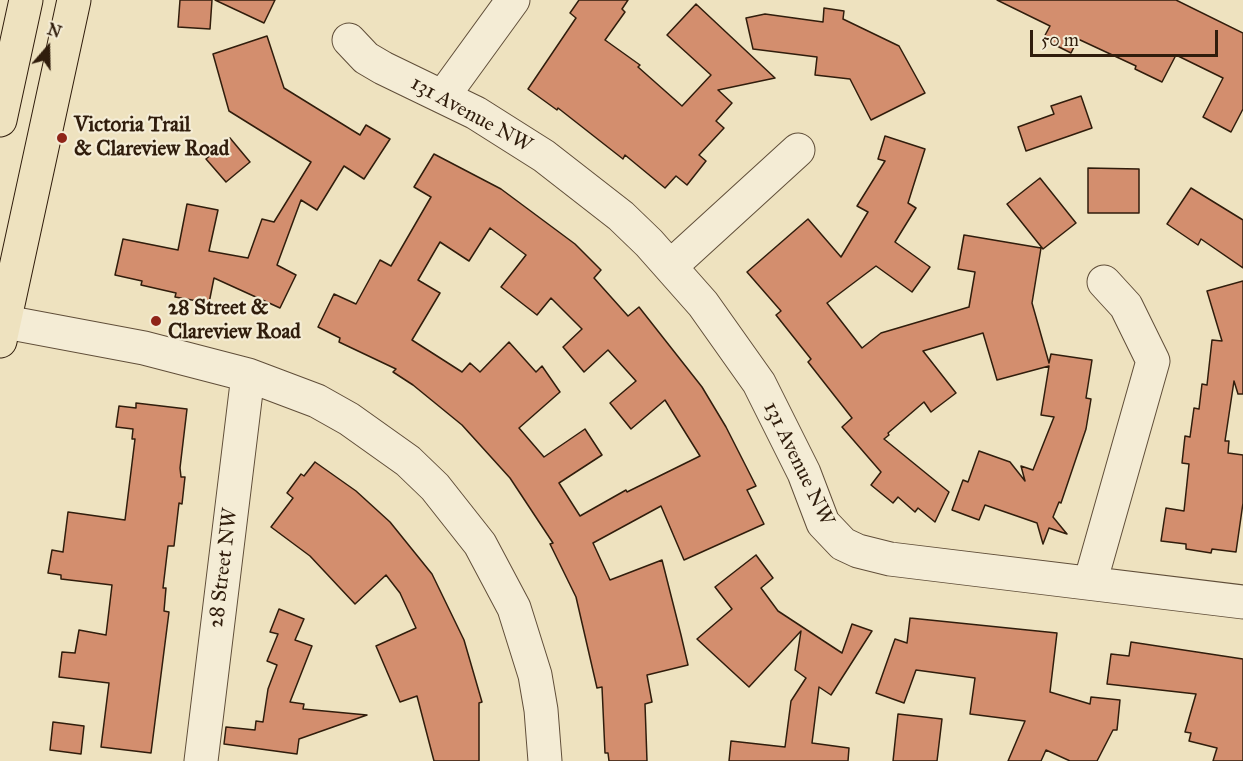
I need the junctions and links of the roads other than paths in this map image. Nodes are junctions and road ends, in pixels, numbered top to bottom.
1 (26, 0) edge
2 (74, 0) edge
3 (513, 0) edge
4 (349, 40) dead end
5 (444, 95) junction
6 (0, 120) edge
7 (798, 150) dead end
8 (671, 266) junction
9 (1104, 282) dead end
10 (1, 328) edge
11 (248, 375) junction
12 (1090, 583) junction
13 (1243, 602) edge
14 (201, 761) edge
15 (545, 761) edge

1 - 6 main road
2 - 10 main road
3 - 5 street
4 - 5 street, 131 Avenue NW
5 - 8 street, 131 Avenue NW
7 - 8 street
8 - 12 street, 131 Avenue NW
9 - 12 street
10 - 11 street
11 - 14 street, 28 Street NW
11 - 15 street
12 - 13 street, 131 Avenue NW

